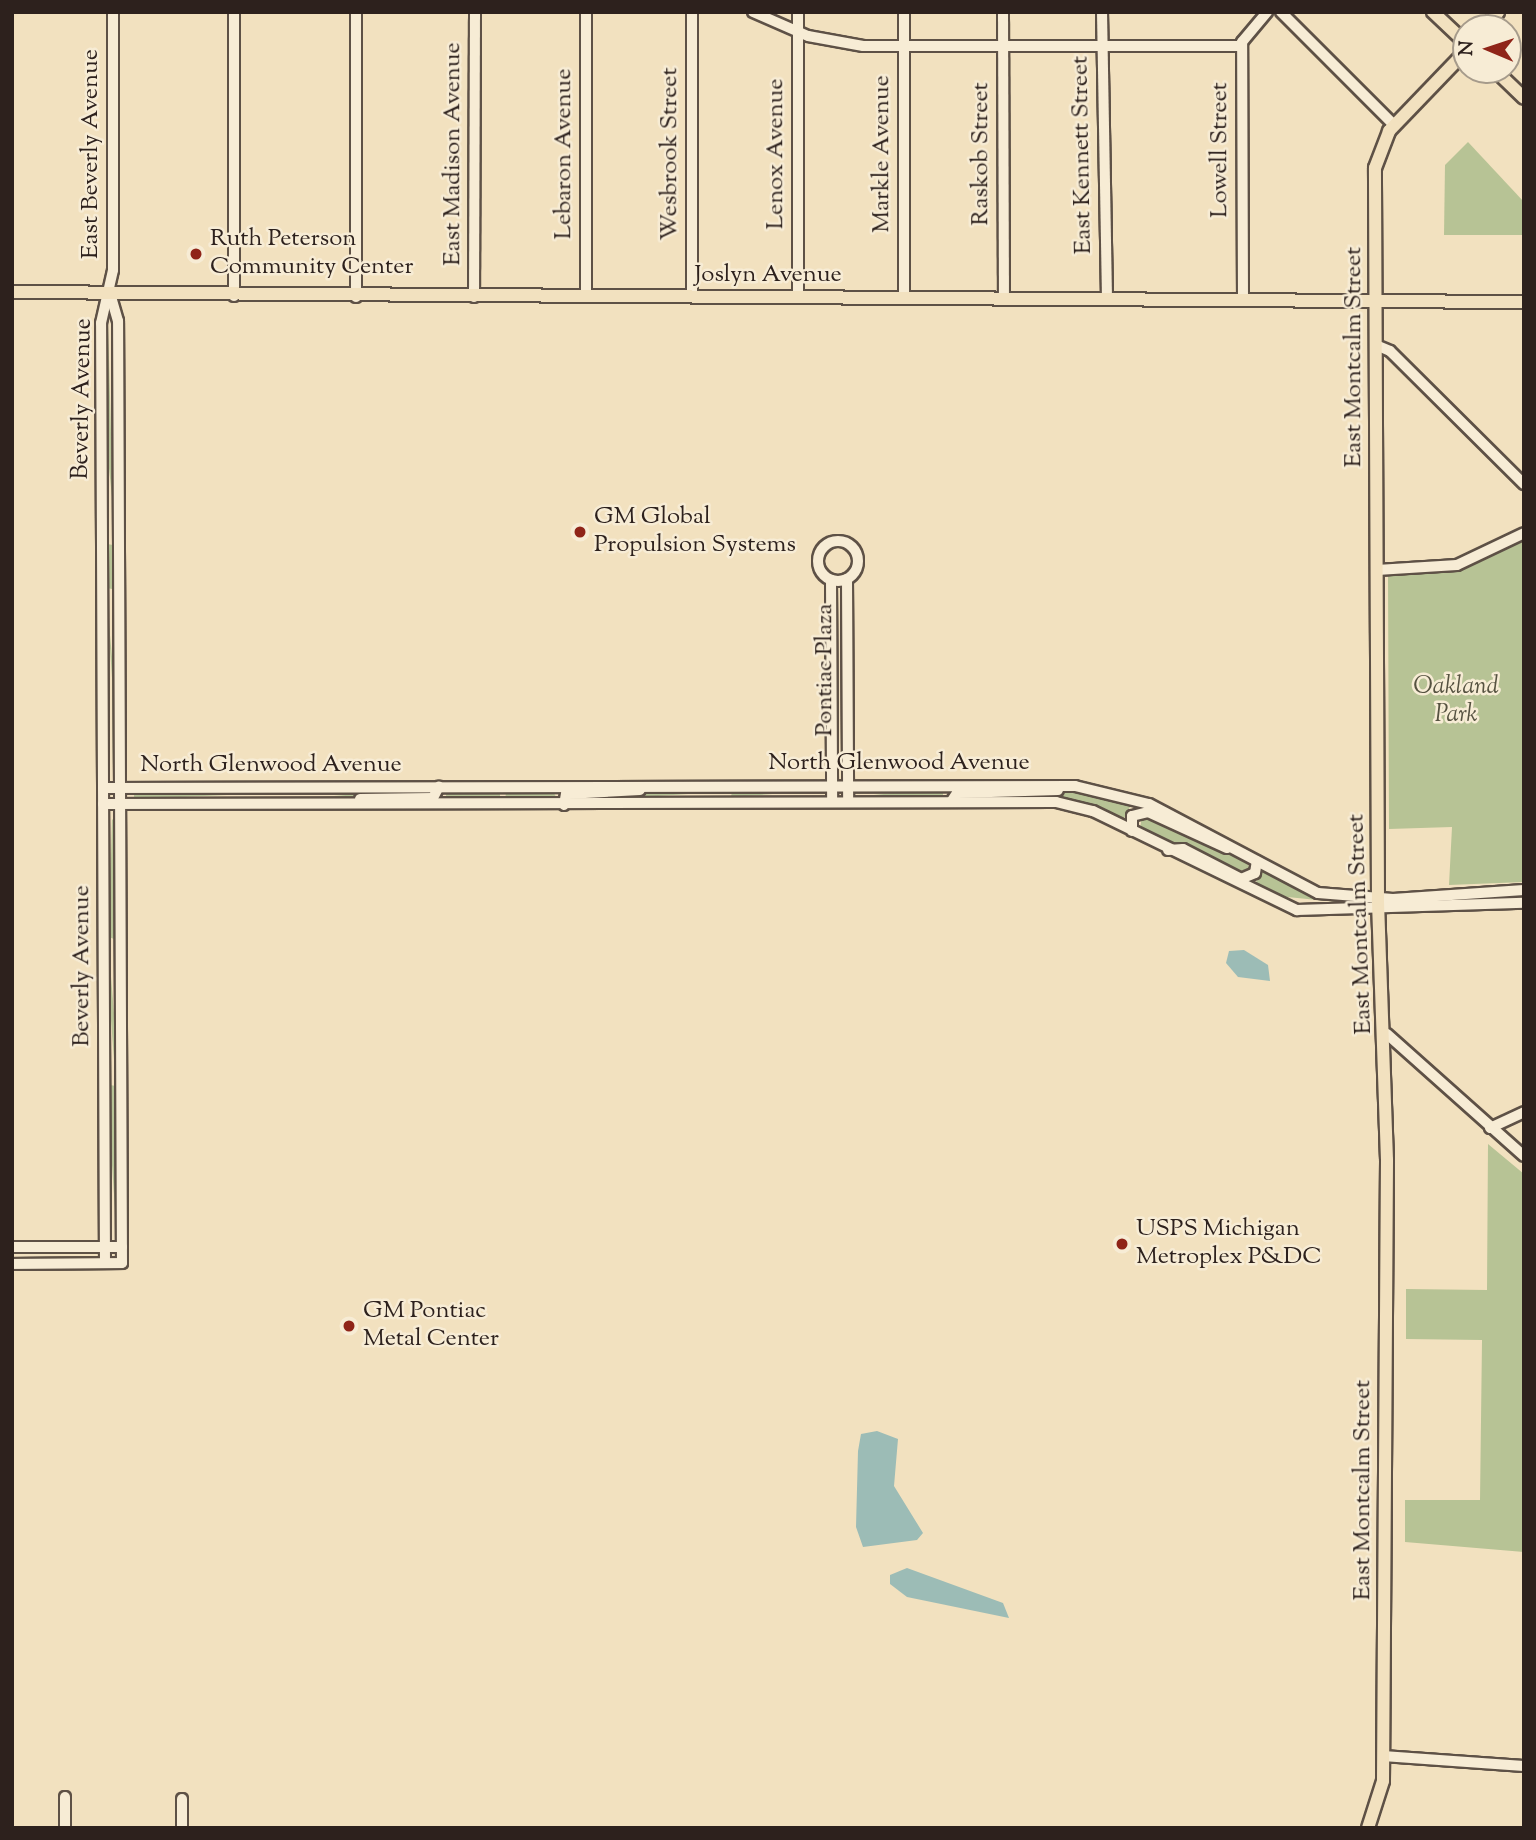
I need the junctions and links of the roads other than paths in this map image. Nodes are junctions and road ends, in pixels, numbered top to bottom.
1 (113, 12) edge
2 (234, 12) edge
3 (356, 12) edge
4 (475, 12) edge
5 (586, 12) edge
6 (692, 12) edge
7 (753, 12) edge
8 (798, 12) edge
9 (904, 12) edge
10 (1003, 12) edge
11 (1102, 12) edge
12 (1267, 12) edge
13 (1281, 12) edge
14 (1433, 12) edge
15 (1452, 30) edge
16 (798, 32) junction
17 (1242, 46) junction
18 (904, 47) junction
19 (1003, 47) junction
20 (1102, 47) junction
21 (1452, 65) edge
22 (1510, 84) edge
23 (1524, 98) edge
24 (1394, 125) junction
25 (12, 292) edge
26 (111, 295) junction
27 (234, 296) junction
28 (798, 296) junction
29 (904, 296) junction
30 (1004, 296) junction
31 (1107, 296) junction
32 (1243, 296) junction
33 (356, 297) junction
34 (474, 297) junction
35 (586, 297) junction
36 (692, 297) junction
37 (1375, 298) junction
38 (1524, 302) edge
39 (1376, 345) junction
40 (1524, 484) edge
41 (1524, 533) edge
42 (1377, 570) junction
43 (847, 579) junction
44 (831, 580) junction
45 (439, 786) junction
46 (658, 786) junction
47 (723, 786) junction
48 (832, 786) junction
49 (847, 786) junction
50 (1075, 786) junction
51 (103, 788) junction
52 (120, 788) junction
53 (832, 802) junction
54 (848, 802) junction
55 (951, 802) junction
56 (633, 803) junction
57 (103, 804) junction
58 (120, 804) junction
59 (342, 804) junction
60 (564, 805) junction
61 (1132, 831) junction
62 (1168, 850) junction
63 (1245, 853) junction
64 (1257, 861) junction
65 (1524, 890) edge
66 (1378, 898) junction
67 (1524, 903) edge
68 (1379, 912) junction
69 (1387, 1034) junction
70 (1524, 1112) edge
71 (1490, 1129) junction
72 (1524, 1156) edge
73 (12, 1247) edge
74 (105, 1247) junction
75 (122, 1247) junction
76 (105, 1263) junction
77 (12, 1264) edge
78 (1383, 1756) junction
79 (1524, 1766) edge
80 (65, 1797) dead end
81 (182, 1799) dead end
82 (65, 1828) edge
83 (182, 1828) edge
84 (1368, 1828) edge

1 - 26 street, East Beverly Avenue
2 - 27 street
3 - 33 street
4 - 34 street, East Madison Avenue
5 - 35 street, Lebaron Avenue
6 - 36 street, Wesbrook Street
7 - 16 street
8 - 16 street, Lenox Avenue
9 - 18 street, Markle Avenue
10 - 19 street, Raskob Street
11 - 20 street, East Kennett Street
12 - 17 street, Lowell Street
13 - 24 street
14 - 15 main road
16 - 18 street
16 - 28 street, Lenox Avenue
17 - 20 street
17 - 32 street, Lowell Street
18 - 19 street
18 - 29 street, Markle Avenue
19 - 20 street
19 - 30 street, Raskob Street
20 - 31 street, East Kennett Street
21 - 24 main road, East Montcalm Street
22 - 23 main road
24 - 37 main road, East Montcalm Street
25 - 26 main road, Joslyn Avenue
26 - 27 main road, Joslyn Avenue
26 - 51 street, Beverly Avenue
26 - 52 street, Beverly Avenue
27 - 33 main road, Joslyn Avenue
28 - 29 main road, Joslyn Avenue
28 - 36 main road, Joslyn Avenue
29 - 30 main road, Joslyn Avenue
30 - 31 main road, Joslyn Avenue
31 - 32 main road, Joslyn Avenue
32 - 37 main road, Joslyn Avenue
33 - 34 main road, Joslyn Avenue
34 - 35 main road, Joslyn Avenue
35 - 36 main road, Joslyn Avenue
37 - 38 main road, Joslyn Avenue
37 - 39 main road, East Montcalm Street
39 - 40 street
39 - 42 main road, East Montcalm Street
41 - 42 street
42 - 66 main road, East Montcalm Street
43 - 44 street
43 - 44 street, Pontiac Plaza
43 - 49 street, Pontiac Plaza
44 - 48 street, Pontiac Plaza
45 - 46 street, North Glenwood Avenue
45 - 52 street, North Glenwood Avenue
45 - 59 street, North Glenwood Avenue
46 - 47 street, North Glenwood Avenue
46 - 60 street, North Glenwood Avenue
47 - 48 street, North Glenwood Avenue
47 - 56 street, North Glenwood Avenue
48 - 49 street, North Glenwood Avenue
48 - 53 street, Pontiac Plaza
49 - 50 street, North Glenwood Avenue
49 - 54 street, Pontiac Plaza
50 - 55 street, North Glenwood Avenue
50 - 63 street, North Glenwood Avenue
51 - 52 street, North Glenwood Avenue
51 - 57 street, Beverly Avenue
52 - 58 street, Beverly Avenue
53 - 54 street, North Glenwood Avenue
53 - 56 street, North Glenwood Avenue
54 - 55 street, North Glenwood Avenue
55 - 61 street, North Glenwood Avenue
56 - 60 street, North Glenwood Avenue
57 - 58 street, North Glenwood Avenue
57 - 74 street, Beverly Avenue
58 - 59 street, North Glenwood Avenue
58 - 75 street, Beverly Avenue
59 - 60 street, North Glenwood Avenue
61 - 62 street, North Glenwood Avenue
61 - 63 street, North Glenwood Avenue
62 - 64 street, North Glenwood Avenue
62 - 68 street, North Glenwood Avenue
63 - 64 street, North Glenwood Avenue
64 - 66 street, North Glenwood Avenue
65 - 66 street, North Glenwood Avenue
66 - 68 main road, East Montcalm Street
67 - 68 street, North Glenwood Avenue
68 - 69 main road, East Montcalm Street
69 - 71 street
69 - 78 main road, East Montcalm Street
70 - 71 street
71 - 72 street
73 - 74 street
74 - 75 street
74 - 76 street, Beverly Avenue
75 - 76 street, Beverly Avenue
76 - 77 street
78 - 79 street
78 - 84 main road, East Montcalm Street
80 - 82 street
81 - 83 street

